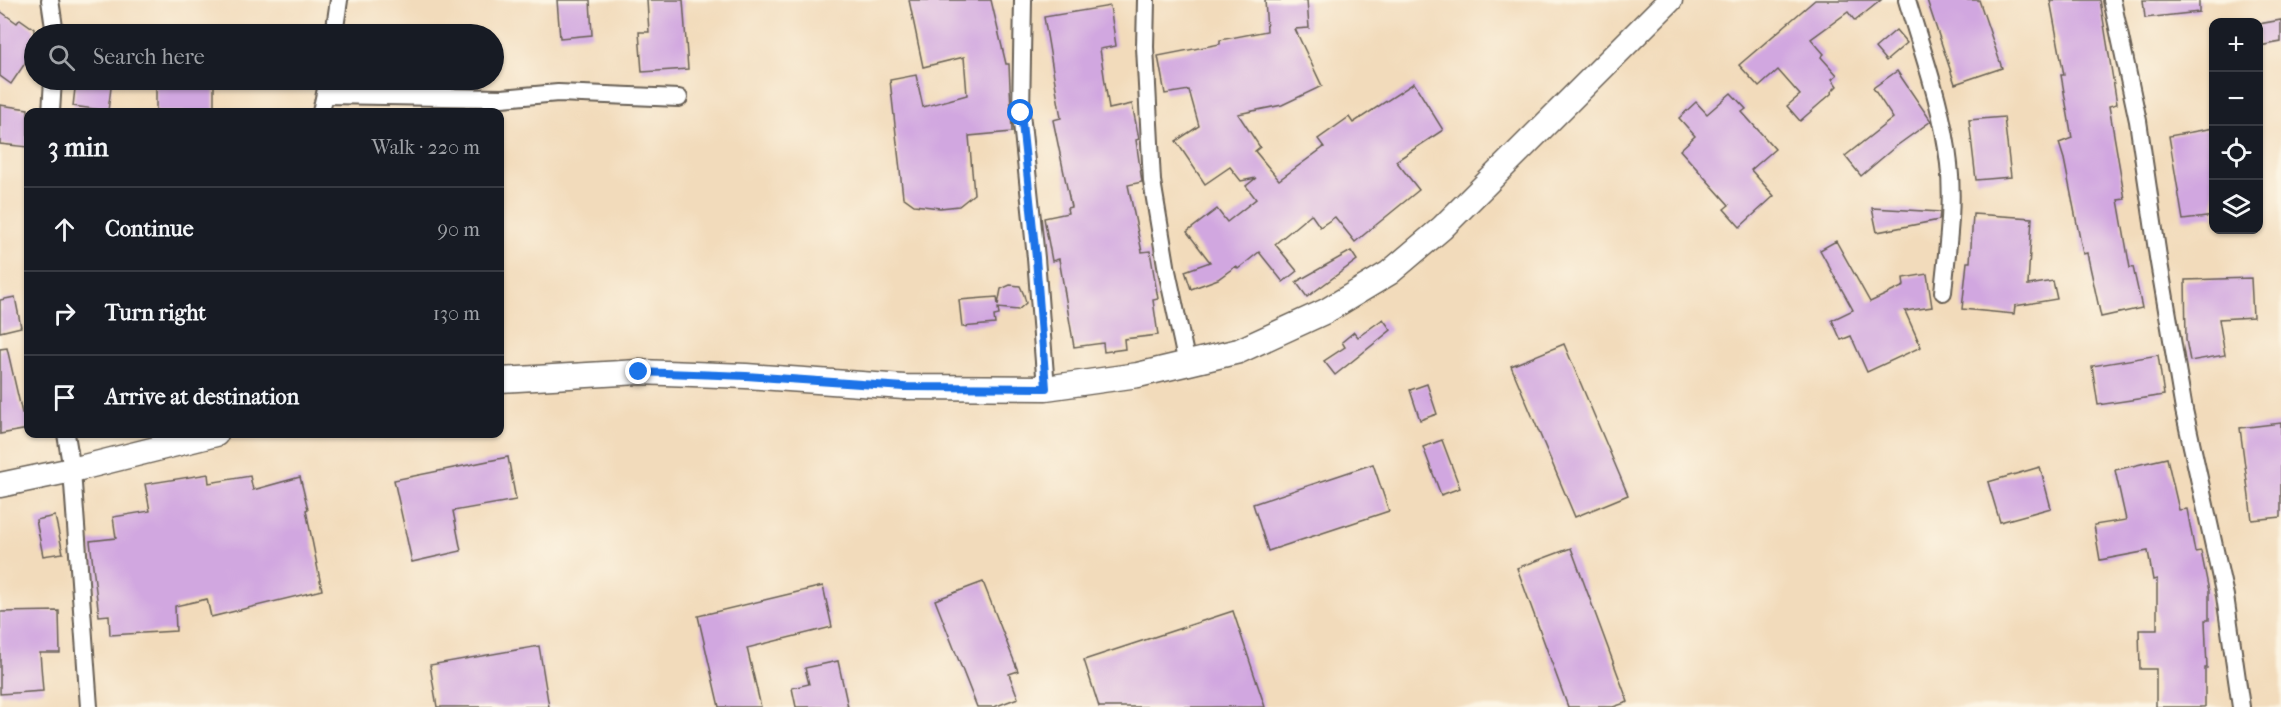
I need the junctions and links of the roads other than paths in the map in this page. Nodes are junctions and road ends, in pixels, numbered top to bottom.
1 (50, 0) edge
2 (339, 0) edge
3 (1023, 0) edge
4 (1146, 0) edge
5 (1670, 0) edge
6 (1906, 0) edge
7 (2112, 0) edge
8 (53, 24) edge
9 (335, 24) edge
10 (52, 90) edge
11 (326, 90) edge
12 (375, 90) edge
13 (679, 98) dead end
14 (51, 108) edge
15 (322, 108) edge
16 (1943, 292) dead end
17 (1187, 363) junction
18 (504, 380) edge
19 (1046, 388) junction
20 (67, 438) edge
21 (200, 438) edge
22 (72, 470) junction
23 (0, 486) edge
24 (89, 707) edge
25 (2241, 707) edge

1 - 8 street
2 - 9 street
3 - 19 street
4 - 17 street
5 - 17 main road
6 - 16 street
7 - 25 street
10 - 14 street
11 - 15 street
12 - 13 street
17 - 19 main road
18 - 19 main road
20 - 22 street
21 - 22 main road
22 - 23 main road
22 - 24 street

